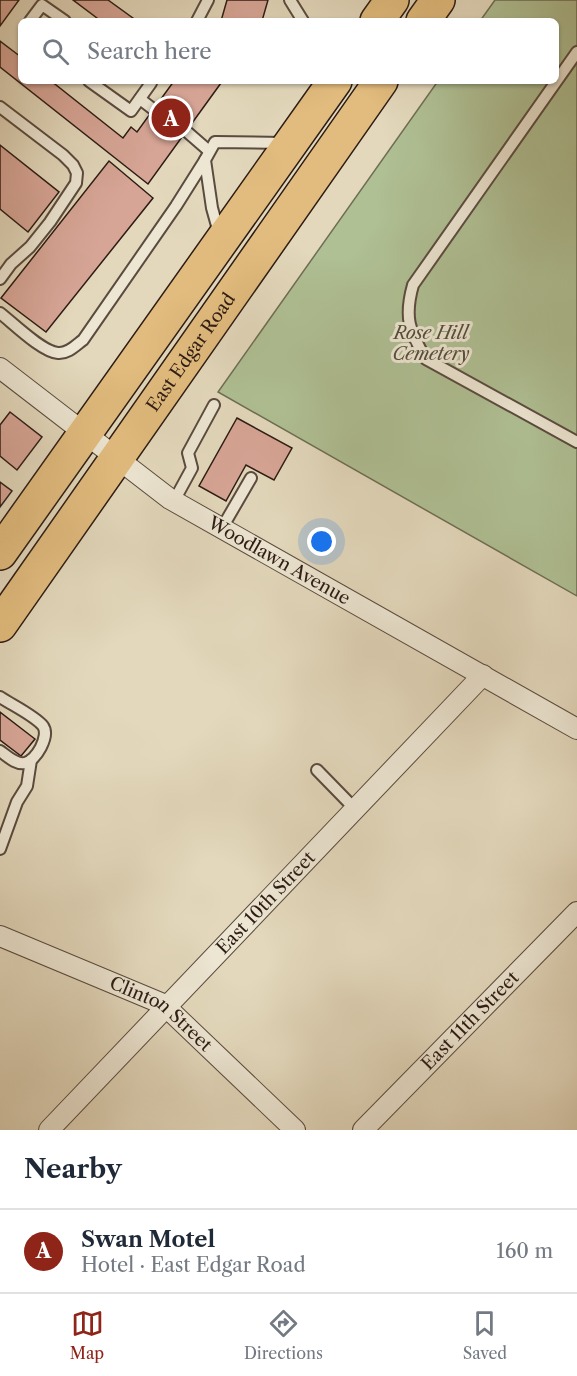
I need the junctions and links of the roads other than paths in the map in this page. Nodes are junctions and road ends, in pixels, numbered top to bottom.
1 (208, 0) edge
2 (290, 0) edge
3 (438, 0) edge
4 (32, 18) edge
5 (60, 18) edge
6 (198, 18) edge
7 (301, 18) edge
8 (425, 18) edge
9 (577, 52) edge
10 (559, 78) edge
11 (93, 84) edge
12 (150, 84) edge
13 (333, 84) edge
14 (379, 84) edge
15 (554, 84) edge
16 (140, 99) junction
17 (0, 107) edge
18 (153, 109) dead end
19 (186, 131) dead end
20 (290, 143) junction
21 (207, 155) junction
22 (221, 241) junction
23 (0, 279) edge
24 (0, 313) edge
25 (0, 368) edge
26 (214, 405) dead end
27 (84, 433) junction
28 (577, 442) edge
29 (117, 458) junction
30 (251, 478) dead end
31 (174, 501) junction
32 (222, 528) junction
33 (0, 553) edge
34 (0, 625) edge
35 (483, 675) junction
36 (0, 697) edge
37 (577, 729) edge
38 (0, 751) edge
39 (31, 760) junction
40 (317, 770) dead end
41 (355, 809) junction
42 (0, 849) edge
43 (577, 912) edge
44 (0, 936) edge
45 (166, 1007) junction
46 (49, 1130) edge
47 (296, 1130) edge
48 (363, 1130) edge

1 - 6 lane
2 - 7 lane
3 - 8 highway
4 - 5 lane
9 - 10 lane
11 - 16 lane
12 - 16 lane
13 - 20 highway
14 - 29 highway, East Edgar Road
15 - 28 lane
16 - 18 lane
17 - 23 lane
19 - 21 lane
20 - 21 lane
20 - 22 highway
21 - 22 lane
21 - 24 lane
22 - 27 highway
25 - 27 street, Woodlawn Avenue
26 - 31 lane
27 - 29 street, Woodlawn Avenue
27 - 33 highway
29 - 31 street, Woodlawn Avenue
29 - 34 highway, East Edgar Road
30 - 32 lane
31 - 32 street, Woodlawn Avenue
32 - 35 street, Woodlawn Avenue
35 - 37 street, Woodlawn Avenue
35 - 41 street, East 10th Street
36 - 39 lane
38 - 39 lane
39 - 42 lane
40 - 41 lane
41 - 45 street, East 10th Street
43 - 48 street, East 11th Street
44 - 45 street, Clinton Street
45 - 46 street, East 10th Street
45 - 47 street, Clinton Street

